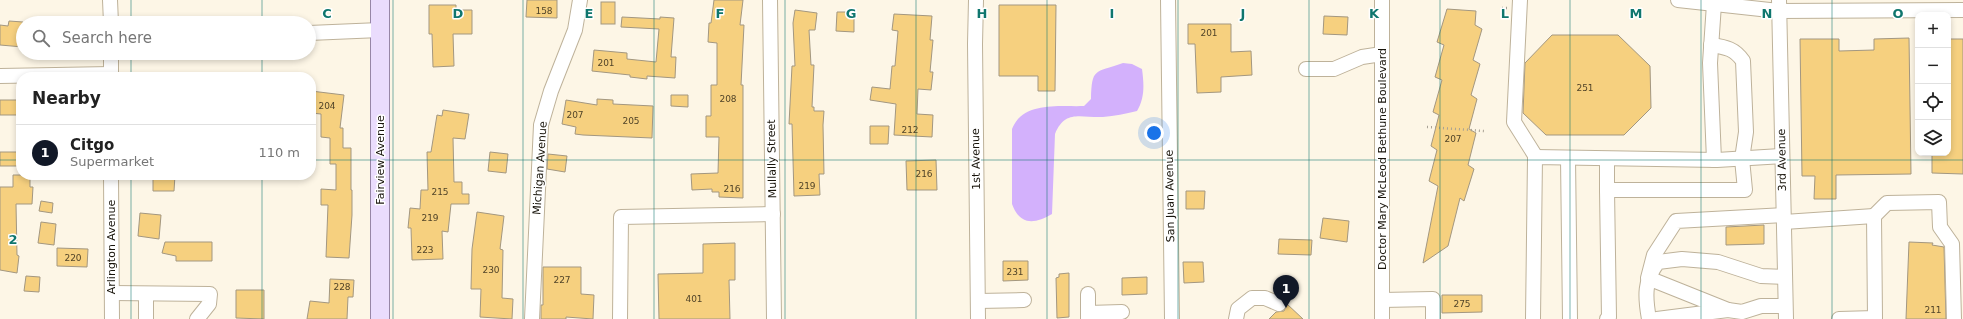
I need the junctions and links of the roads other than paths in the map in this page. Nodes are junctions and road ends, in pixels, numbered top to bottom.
1 (110, 0) edge
2 (380, 0) edge
3 (580, 0) edge
4 (770, 0) edge
5 (976, 0) edge
6 (1168, 0) edge
7 (1382, 0) edge
8 (1520, 0) edge
9 (1678, 0) edge
10 (1714, 4) junction
11 (1779, 5) edge
12 (1963, 10) edge
13 (111, 16) edge
14 (380, 30) junction
15 (316, 33) edge
16 (1711, 45) junction
17 (1382, 54) junction
18 (111, 60) edge
19 (1306, 69) dead end
20 (111, 72) edge
21 (0, 76) edge
22 (16, 76) edge
23 (1782, 156) junction
24 (1536, 157) junction
25 (1568, 158) junction
26 (1606, 159) junction
27 (1742, 159) junction
28 (1714, 160) junction
29 (111, 180) edge
30 (1607, 190) junction
31 (773, 214) junction
32 (1874, 216) junction
33 (1784, 219) junction
34 (1785, 277) junction
35 (1648, 278) junction
36 (112, 293) junction
37 (146, 294) junction
38 (1088, 294) dead end
39 (1024, 300) dead end
40 (1382, 300) junction
41 (978, 301) junction
42 (1279, 304) dead end
43 (1728, 310) junction
44 (1122, 312) dead end
45 (1785, 313) edge
46 (1088, 316) edge
47 (112, 319) edge
48 (146, 319) edge
49 (197, 319) edge
50 (380, 319) edge
51 (532, 319) edge
52 (620, 319) edge
53 (774, 319) edge
54 (978, 319) edge
55 (1172, 319) edge
56 (1236, 319) edge
57 (1382, 319) edge
58 (1433, 319) edge
59 (1533, 319) edge
60 (1570, 319) edge
61 (1607, 319) edge
62 (1649, 319) edge
63 (1657, 319) edge
64 (1839, 319) edge
65 (1954, 319) edge

1 - 13 street
2 - 14 main road, Fairview Avenue
3 - 51 street, Michigan Avenue
4 - 31 street, Mullally Street
5 - 41 street, 1st Avenue
6 - 55 street, San Juan Avenue
7 - 17 street, Doctor Mary McLeod Bethune Boulevard
8 - 24 street
9 - 10 street
10 - 11 street
10 - 16 street
11 - 12 street
11 - 23 street, 3rd Avenue
14 - 15 street
14 - 50 main road, Fairview Avenue
16 - 27 street
16 - 28 street
17 - 19 street
17 - 40 street, Doctor Mary McLeod Bethune Boulevard
18 - 20 street
21 - 22 street
23 - 27 street
23 - 33 street, 3rd Avenue
24 - 25 street
24 - 59 street
25 - 26 street
25 - 60 street
26 - 28 street
26 - 30 street
27 - 28 street
27 - 30 street
29 - 36 street, Arlington Avenue
30 - 61 street
31 - 52 street
31 - 53 street, Mullally Street
32 - 33 street
32 - 64 street
32 - 65 street
33 - 34 street, 3rd Avenue
33 - 35 street
34 - 35 street
34 - 45 street, 3rd Avenue
35 - 43 street
35 - 62 street
36 - 37 street
36 - 47 street, Arlington Avenue
37 - 48 street
37 - 49 street
38 - 46 street
39 - 41 street
40 - 57 street, Doctor Mary McLeod Bethune Boulevard
40 - 58 street
41 - 54 street, 1st Avenue
42 - 56 street
43 - 45 street
43 - 63 street
44 - 46 street

